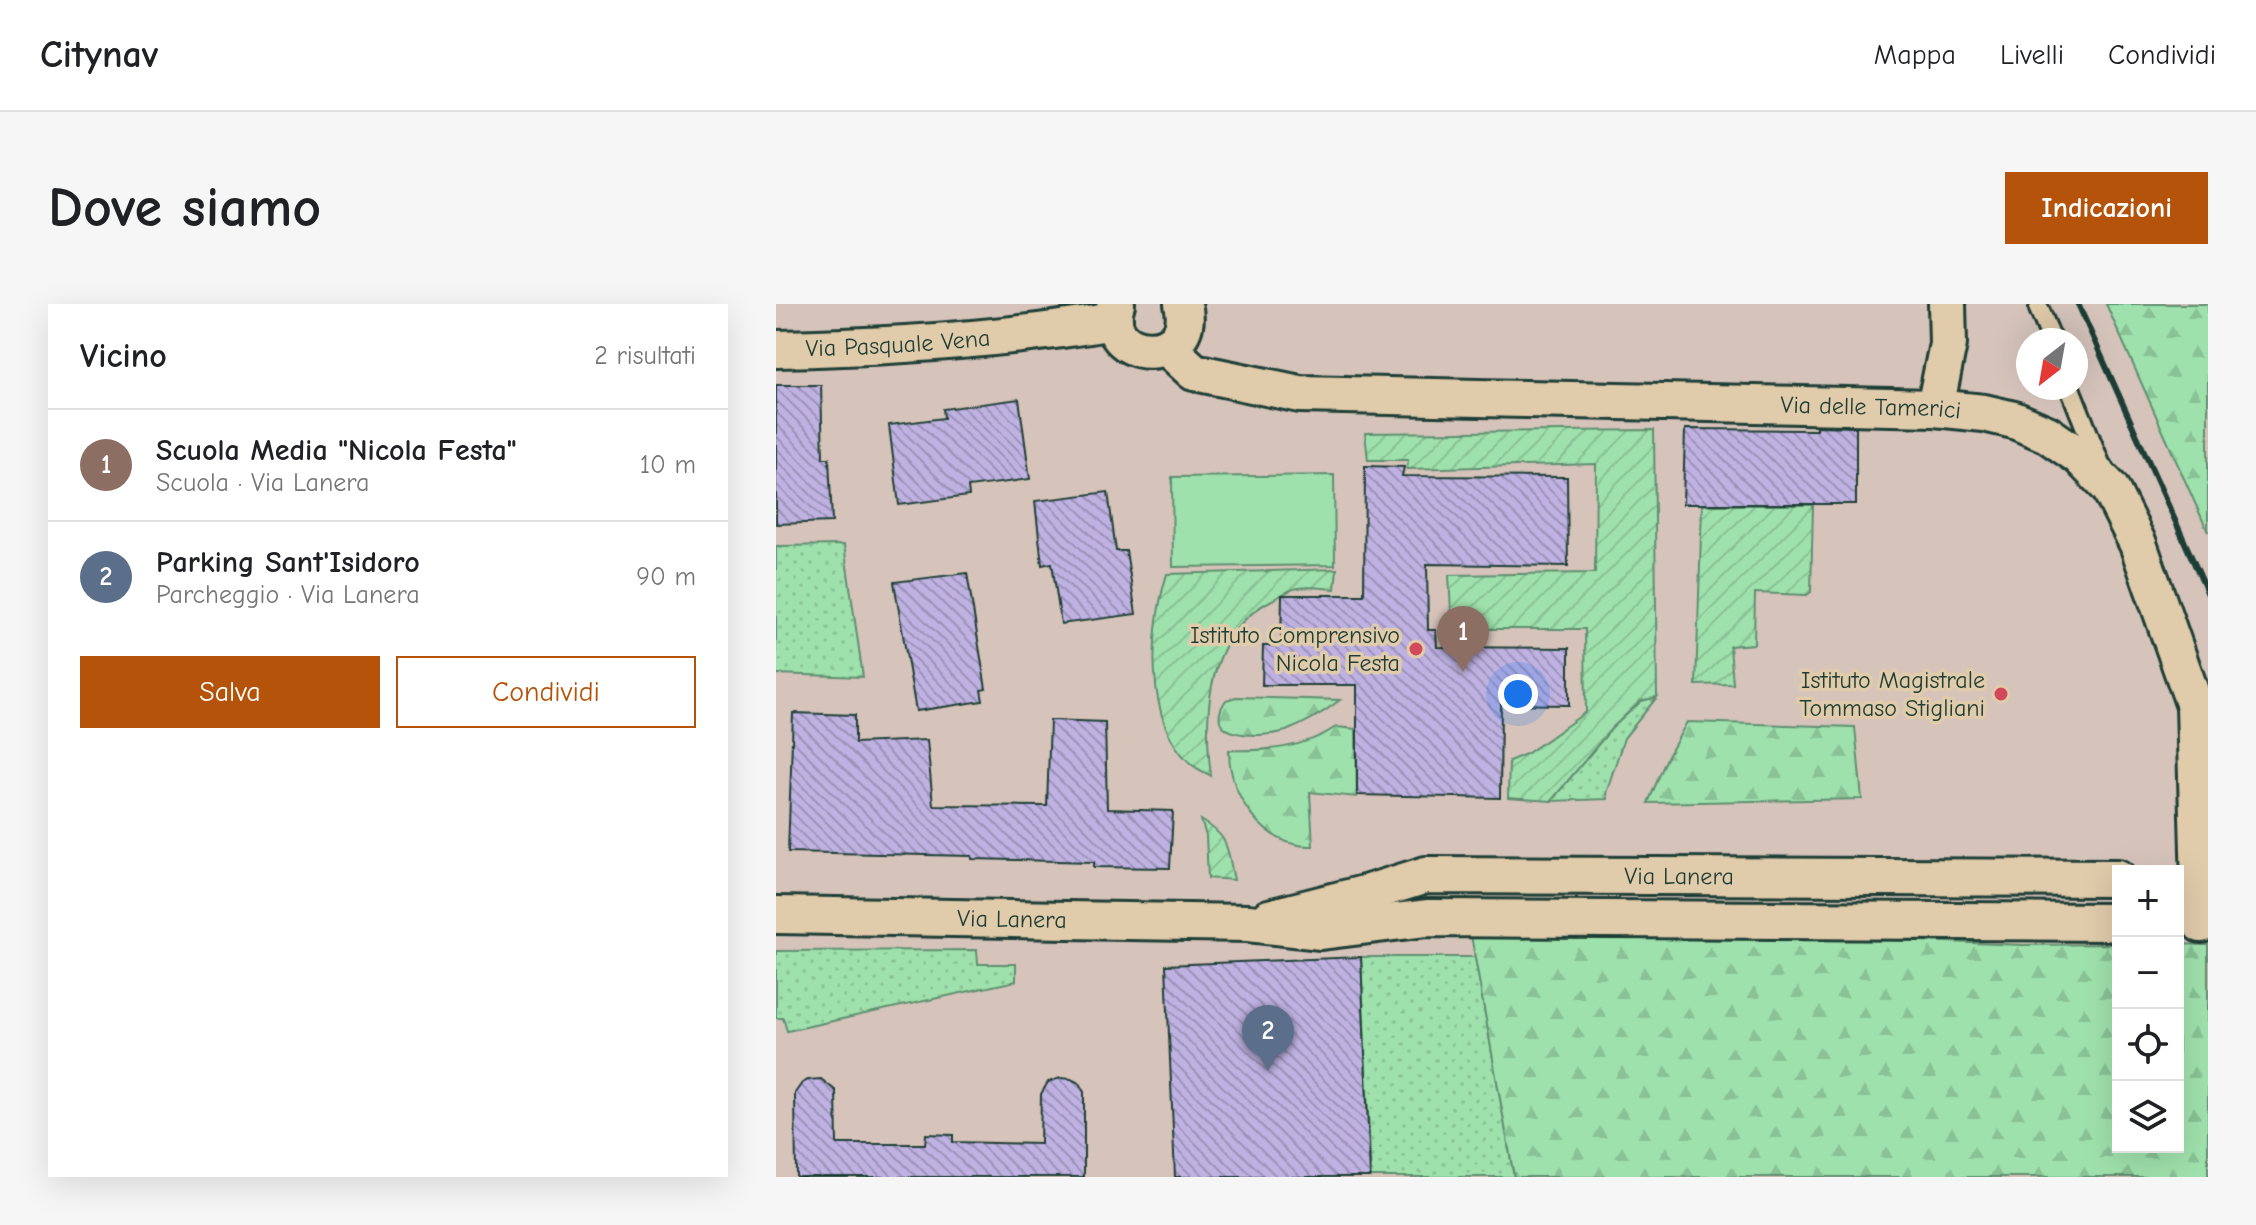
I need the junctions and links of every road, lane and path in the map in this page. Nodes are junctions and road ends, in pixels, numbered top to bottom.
1 (1183, 304) edge
2 (1947, 304) edge
3 (2039, 309) dead end
4 (1115, 312) edge
5 (2047, 328) edge
6 (1167, 347) junction
7 (776, 349) edge
8 (2075, 400) edge
9 (1935, 408) junction
10 (2110, 488) junction
11 (2112, 878) edge
12 (2196, 879) edge
13 (776, 915) edge
14 (2112, 922) edge
15 (1248, 923) junction
16 (2196, 923) edge

1 - 6 street
2 - 9 street
3 - 5 lane
4 - 6 street, Via Pasquale Vena
4 - 7 street, Via Pasquale Vena
6 - 9 street, Via delle Tamerici
8 - 10 lane
9 - 10 street, Via delle Tamerici
10 - 12 street, Via delle Tamerici
11 - 15 street, Via Lanera
12 - 16 street, Via delle Tamerici
13 - 15 street, Via Lanera
14 - 15 street, Via Lanera

